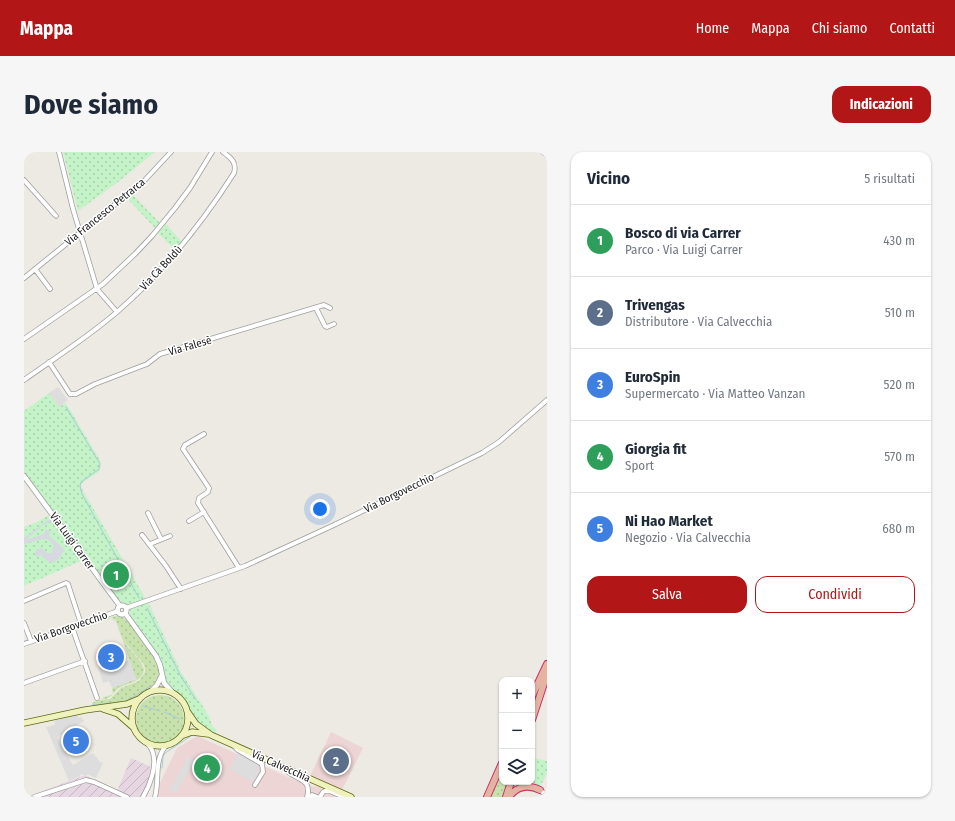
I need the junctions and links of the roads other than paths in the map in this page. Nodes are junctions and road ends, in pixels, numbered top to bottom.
1 (59, 152) edge
2 (170, 152) edge
3 (212, 152) edge
4 (223, 152) edge
5 (543, 152) edge
6 (547, 155) edge
7 (24, 180) edge
8 (56, 216) dead end
9 (80, 233) junction
10 (35, 269) junction
11 (24, 278) edge
12 (50, 289) dead end
13 (97, 289) junction
14 (327, 301) dead end
15 (324, 306) junction
16 (316, 308) junction
17 (330, 308) dead end
18 (117, 312) junction
19 (334, 324) dead end
20 (24, 339) edge
21 (49, 362) junction
22 (24, 380) edge
23 (70, 394) junction
24 (66, 397) dead end
25 (547, 400) edge
26 (204, 434) dead end
27 (25, 480) edge
28 (204, 512) junction
29 (148, 513) dead end
30 (190, 520) dead end
31 (142, 535) dead end
32 (170, 536) dead end
33 (161, 539) junction
34 (150, 544) junction
35 (239, 568) junction
36 (181, 589) junction
37 (24, 601) edge
38 (119, 609) junction
39 (126, 611) junction
40 (24, 623) edge
41 (81, 624) junction
42 (72, 627) junction
43 (31, 641) junction
44 (24, 644) edge
45 (85, 662) junction
46 (547, 664) edge
47 (547, 674) edge
48 (162, 675) junction
49 (24, 683) edge
50 (535, 690) edge
51 (150, 692) junction
52 (174, 694) junction
53 (97, 698) dead end
54 (141, 698) junction
55 (99, 708) junction
56 (187, 711) junction
57 (534, 713) edge
58 (24, 723) edge
59 (134, 728) junction
60 (210, 735) junction
61 (181, 736) junction
62 (146, 742) junction
63 (168, 744) junction
64 (234, 746) junction
65 (284, 768) junction
66 (499, 770) edge
67 (255, 785) dead end
68 (510, 785) edge
69 (540, 790) joint
70 (547, 796) edge
71 (34, 797) edge
72 (127, 797) edge
73 (142, 797) edge
74 (155, 797) edge
75 (307, 797) edge
76 (318, 797) edge
77 (344, 797) edge
78 (351, 797) edge
79 (487, 797) edge
80 (506, 797) edge
81 (509, 797) edge

1 - 9 street
2 - 9 street, Via Francesco Petrarca
3 - 13 street
4 - 18 street, Via Cà Boldù
5 - 6 street
7 - 8 street
9 - 10 street, Via Francesco Petrarca
9 - 13 street
10 - 11 street, Via Francesco Petrarca
10 - 12 street
13 - 18 street
13 - 20 street
14 - 15 street
15 - 16 street, Via Falesè
15 - 17 street
16 - 19 street
16 - 23 street, Via Falesè
18 - 21 street, Via Cà Boldù
21 - 22 street
21 - 23 street
23 - 24 street, Via Falesè
25 - 35 street, Via Borgovecchio
26 - 28 street
27 - 38 street, Via Luigi Carrer
28 - 30 street
28 - 35 street
29 - 33 street
31 - 34 street
32 - 33 street
33 - 34 street
34 - 36 street
35 - 36 street, Via Borgovecchio
36 - 39 street, Via Borgovecchio
37 - 41 street
38 - 39 street
38 - 39 street
38 - 41 street, Via Borgovecchio
39 - 48 street
40 - 43 street
41 - 42 street, Via Borgovecchio
42 - 43 street, Via Borgovecchio
42 - 45 street
43 - 44 street, Via Borgovecchio
45 - 49 street
45 - 53 street
46 - 50 highway
47 - 57 highway
48 - 51 street
48 - 52 street
51 - 52 main road
51 - 54 main road
52 - 56 main road
54 - 55 main road
54 - 59 main road
55 - 58 main road
55 - 59 main road
56 - 60 main road, Via Calvecchia
56 - 61 main road
59 - 62 main road
60 - 61 main road, Via Calvecchia
60 - 64 main road, Via Calvecchia
61 - 63 main road
62 - 63 main road
62 - 73 street
63 - 74 street
64 - 65 main road, Via Calvecchia
64 - 67 street
65 - 75 street
65 - 78 main road, Via Calvecchia
66 - 79 highway
68 - 80 highway
69 - 70 street
69 - 81 highway
71 - 72 street
75 - 76 street
76 - 77 street

